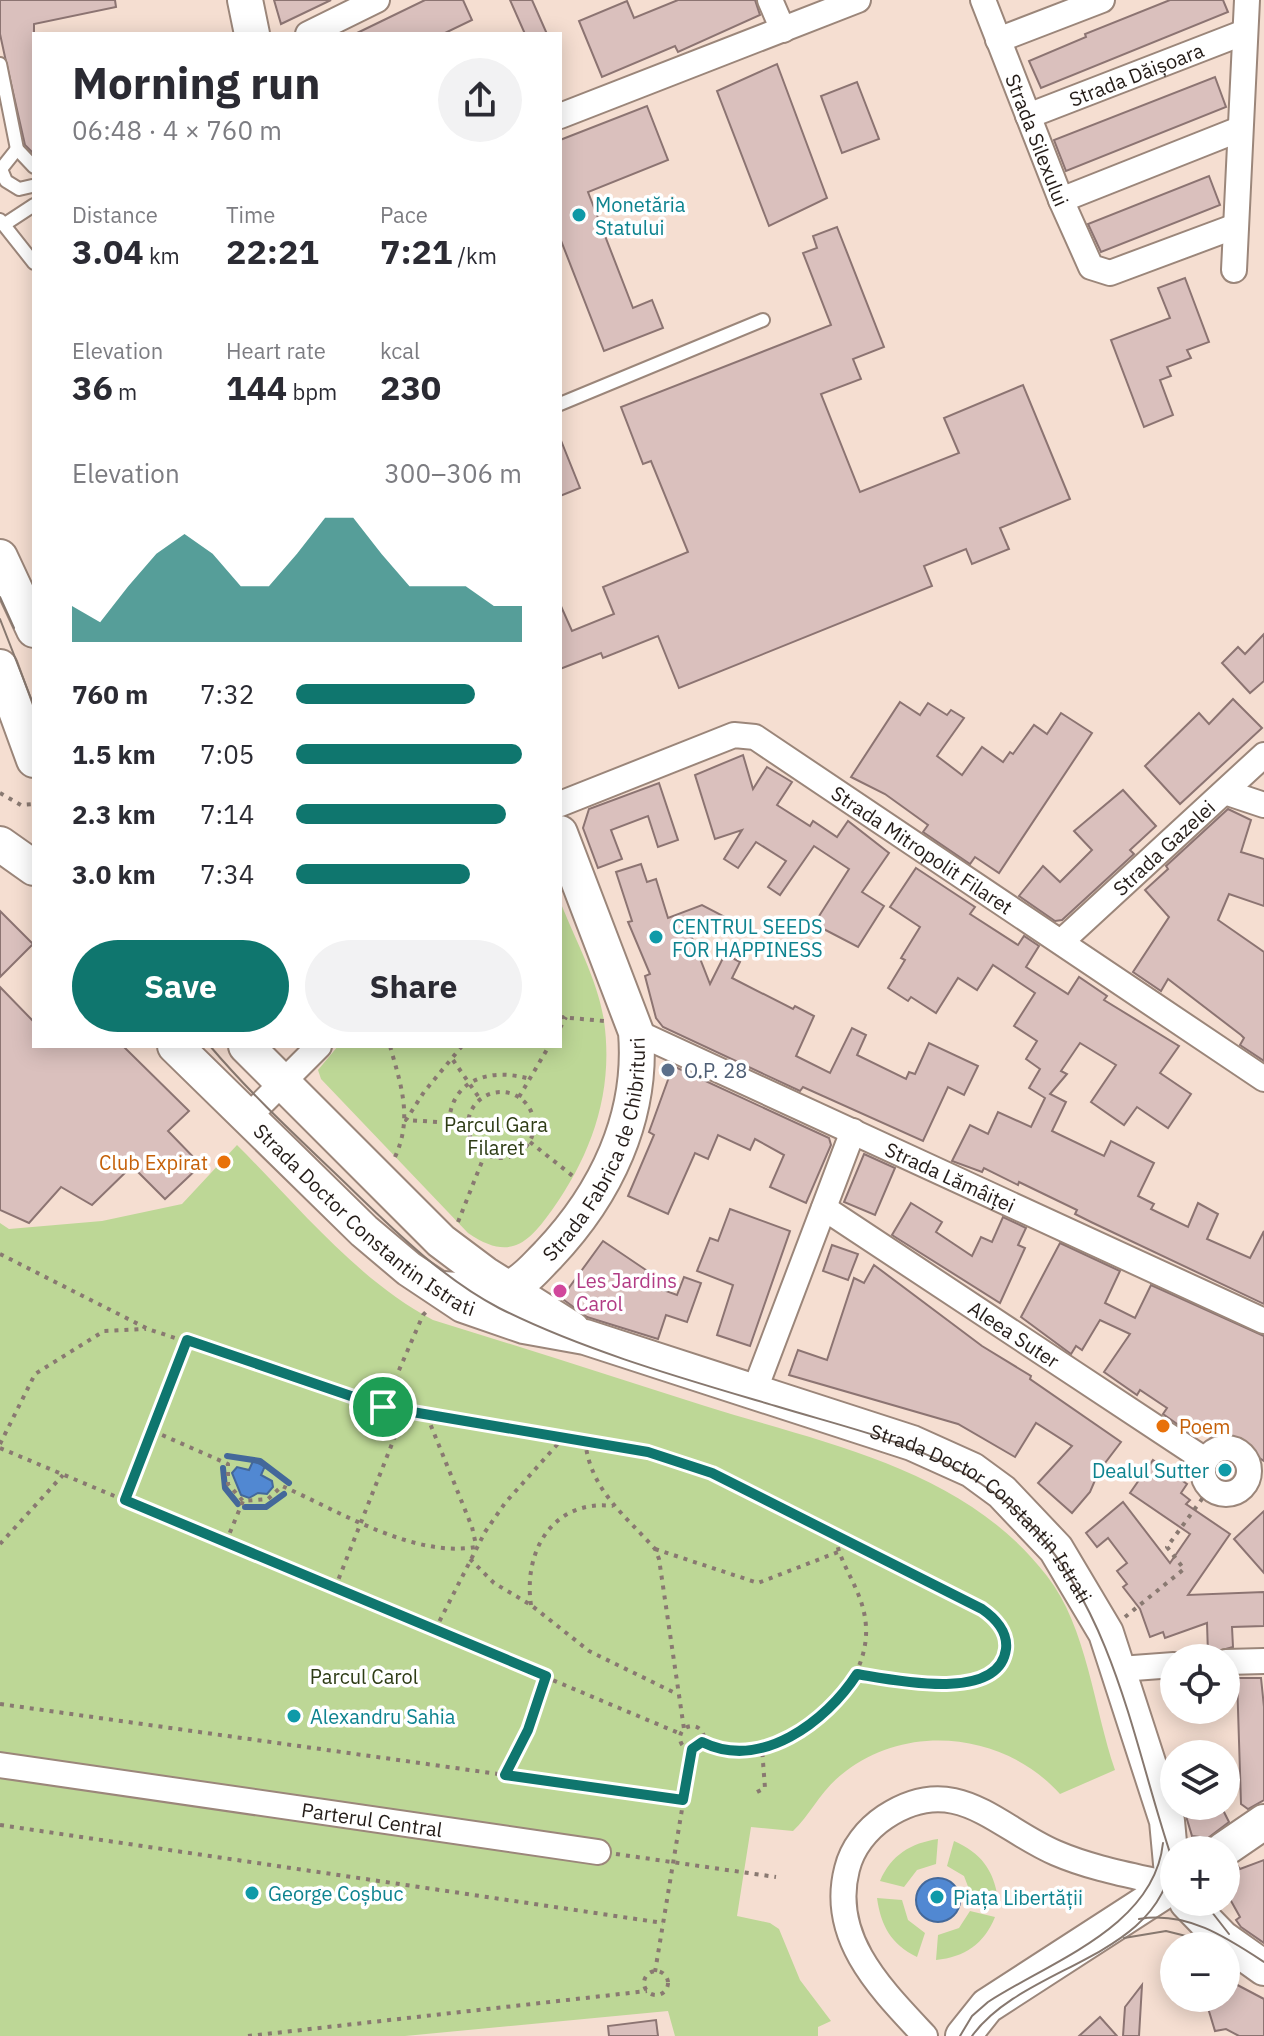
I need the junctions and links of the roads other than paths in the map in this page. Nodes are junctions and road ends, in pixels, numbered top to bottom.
1 (245, 0) edge
2 (377, 0) edge
3 (770, 0) edge
4 (858, 0) edge
5 (983, 0) edge
6 (1102, 0) edge
7 (1247, 0) edge
8 (783, 30) junction
9 (252, 32) edge
10 (312, 32) edge
11 (1245, 32) junction
12 (998, 40) junction
13 (0, 64) edge
14 (562, 115) edge
15 (1028, 116) junction
16 (1240, 129) junction
17 (17, 149) junction
18 (32, 165) edge
19 (32, 186) edge
20 (1061, 200) junction
21 (32, 206) edge
22 (3, 222) edge
23 (1236, 226) junction
24 (32, 260) edge
25 (1234, 270) dead end
26 (763, 320) dead end
27 (562, 403) edge
28 (0, 557) edge
29 (32, 626) edge
30 (0, 667) edge
31 (32, 755) edge
32 (1264, 755) edge
33 (1225, 792) junction
34 (562, 803) edge
35 (1264, 805) edge
36 (0, 831) edge
37 (562, 838) edge
38 (32, 841) edge
39 (0, 844) edge
40 (32, 867) edge
41 (1062, 941) junction
42 (636, 1032) junction
43 (177, 1048) edge
44 (248, 1048) edge
45 (317, 1048) edge
46 (1264, 1079) edge
47 (281, 1083) junction
48 (247, 1118) junction
49 (853, 1131) junction
50 (824, 1208) junction
51 (507, 1289) junction
52 (440, 1292) junction
53 (1264, 1321) edge
54 (585, 1337) junction
55 (754, 1392) junction
56 (1205, 1460) junction
57 (1264, 1661) edge
58 (1240, 1662) edge
59 (1160, 1666) edge
60 (1120, 1669) junction
61 (0, 1765) edge
62 (1264, 1822) edge
63 (1169, 1836) edge
64 (1240, 1838) edge
65 (598, 1852) road end
66 (1160, 1881) edge
67 (1160, 1894) edge
68 (1201, 1916) edge
69 (1264, 1968) edge
70 (925, 2036) edge
71 (963, 2036) edge

1 - 9 main road
2 - 10 street
3 - 8 street
4 - 8 street
5 - 12 street, Strada Silexului
6 - 12 street
7 - 11 street
8 - 14 street
11 - 15 street, Strada Dăișoara
11 - 16 street
12 - 15 street, Strada Silexului
13 - 17 lane
15 - 20 street, Strada Silexului
16 - 20 street
16 - 23 street
17 - 18 lane
17 - 19 lane
20 - 23 street, Strada Silexului
21 - 22 lane
22 - 24 lane
23 - 25 street
26 - 27 lane
28 - 29 main road
30 - 31 main road
32 - 33 street, Strada Gazelei
33 - 35 street
33 - 41 street, Strada Gazelei
34 - 41 street, Strada Mitropolit Filaret
36 - 38 main road
37 - 42 main road, Strada Fabrica de Chibrituri
39 - 40 main road
41 - 46 street, Strada Mitropolit Filaret
42 - 49 street, Strada Lămâiței
42 - 51 main road, Strada Fabrica de Chibrituri
43 - 48 main road, Strada Doctor Constantin Istrati
44 - 47 main road, Strada Doctor Constantin Istrati
45 - 47 street
47 - 48 street
47 - 51 main road, Strada Doctor Constantin Istrati
48 - 52 main road, Strada Doctor Constantin Istrati
49 - 50 street
49 - 53 street, Strada Lămâiței
50 - 55 street
50 - 56 street, Aleea Suter
51 - 52 main road
51 - 54 main road, Strada Doctor Constantin Istrati
52 - 54 main road, Strada Doctor Constantin Istrati
54 - 55 main road, Strada Doctor Constantin Istrati
55 - 60 main road, Strada Doctor Constantin Istrati
56 - 56 street
57 - 58 street
59 - 60 street
60 - 63 main road, Strada Doctor Constantin Istrati
61 - 65 street, Parterul Central
62 - 64 main road
66 - 70 street
67 - 71 main road
68 - 69 main road

